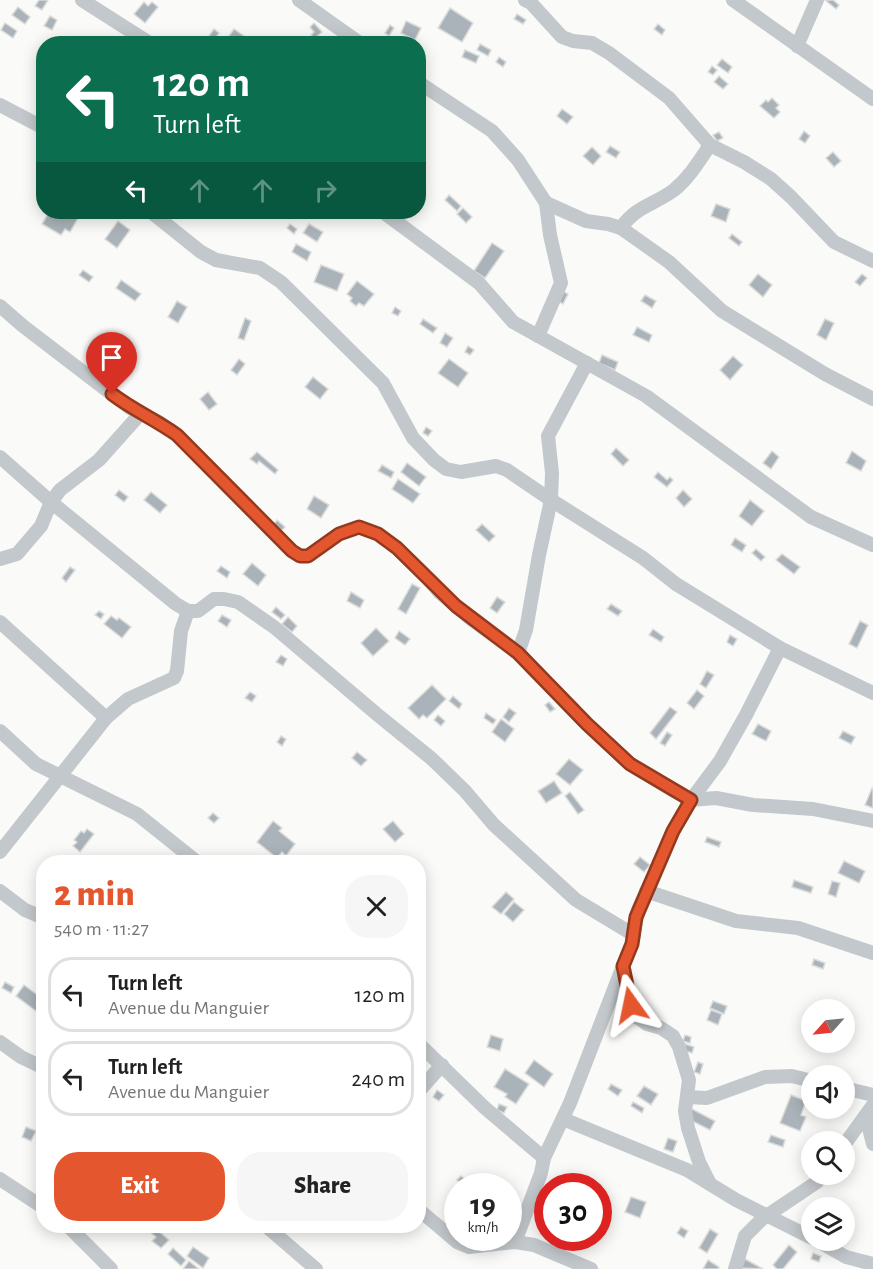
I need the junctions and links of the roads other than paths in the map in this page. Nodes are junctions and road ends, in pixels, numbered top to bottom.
1 (82, 0) edge
2 (298, 0) edge
3 (525, 0) edge
4 (733, 0) edge
5 (817, 0) edge
6 (139, 36) edge
7 (350, 36) edge
8 (797, 46) junction
9 (426, 87) edge
10 (873, 99) edge
11 (0, 105) edge
12 (36, 124) edge
13 (710, 145) junction
14 (546, 202) junction
15 (160, 219) edge
16 (392, 219) edge
17 (621, 228) junction
18 (873, 261) edge
19 (0, 306) edge
20 (537, 336) junction
21 (587, 363) junction
22 (873, 399) edge
23 (141, 413) junction
24 (0, 457) edge
25 (551, 500) junction
26 (51, 502) junction
27 (873, 545) edge
28 (0, 559) edge
29 (188, 611) junction
30 (0, 622) edge
31 (780, 648) junction
32 (518, 653) junction
33 (873, 693) edge
34 (105, 718) junction
35 (0, 731) edge
36 (60, 775) junction
37 (691, 800) junction
38 (873, 821) edge
39 (0, 852) edge
40 (188, 855) edge
41 (0, 891) edge
42 (646, 891) junction
43 (36, 915) edge
44 (634, 935) junction
45 (873, 953) edge
46 (623, 966) junction
47 (0, 1041) edge
48 (426, 1050) edge
49 (36, 1064) edge
50 (442, 1065) junction
51 (801, 1078) edge
52 (426, 1083) edge
53 (855, 1091) edge
54 (873, 1095) edge
55 (687, 1097) junction
56 (869, 1111) edge
57 (563, 1119) junction
58 (854, 1131) edge
59 (873, 1144) edge
60 (544, 1158) junction
61 (0, 1179) edge
62 (710, 1184) junction
63 (813, 1185) edge
64 (36, 1200) edge
65 (767, 1216) junction
66 (426, 1217) edge
67 (522, 1223) edge
68 (444, 1232) edge
69 (75, 1233) edge
70 (274, 1233) edge
71 (801, 1233) edge
72 (522, 1243) edge
73 (835, 1251) edge
74 (873, 1264) edge
75 (111, 1269) edge
76 (316, 1269) edge
77 (591, 1269) edge
78 (735, 1269) edge

1 - 6 street
2 - 7 street
3 - 13 street
4 - 8 street
5 - 8 street
8 - 10 street
9 - 14 street
11 - 12 street
13 - 17 street
13 - 18 street
14 - 17 street
14 - 20 street
15 - 25 street
16 - 20 street
17 - 22 street
19 - 23 street
20 - 21 street
21 - 25 street
21 - 27 street
23 - 26 street
23 - 32 street
24 - 26 street
25 - 31 street
25 - 32 street
26 - 28 street
26 - 29 street
29 - 34 street
29 - 44 street
30 - 34 street
31 - 33 street
31 - 37 street
32 - 37 street
34 - 36 street
35 - 36 street
36 - 39 street
36 - 40 street
37 - 38 street
37 - 42 street
41 - 43 street
42 - 44 street
42 - 45 street
44 - 46 street
46 - 55 street
46 - 57 street
47 - 49 street
48 - 50 street
50 - 52 street
50 - 60 street
51 - 55 street
53 - 54 street
55 - 62 street
56 - 58 street
56 - 59 street
57 - 60 street
57 - 62 street
60 - 67 street
61 - 64 street
62 - 65 street
63 - 65 street
65 - 71 street
65 - 78 street
66 - 68 street
69 - 75 street
70 - 76 street
72 - 77 street
73 - 74 street

